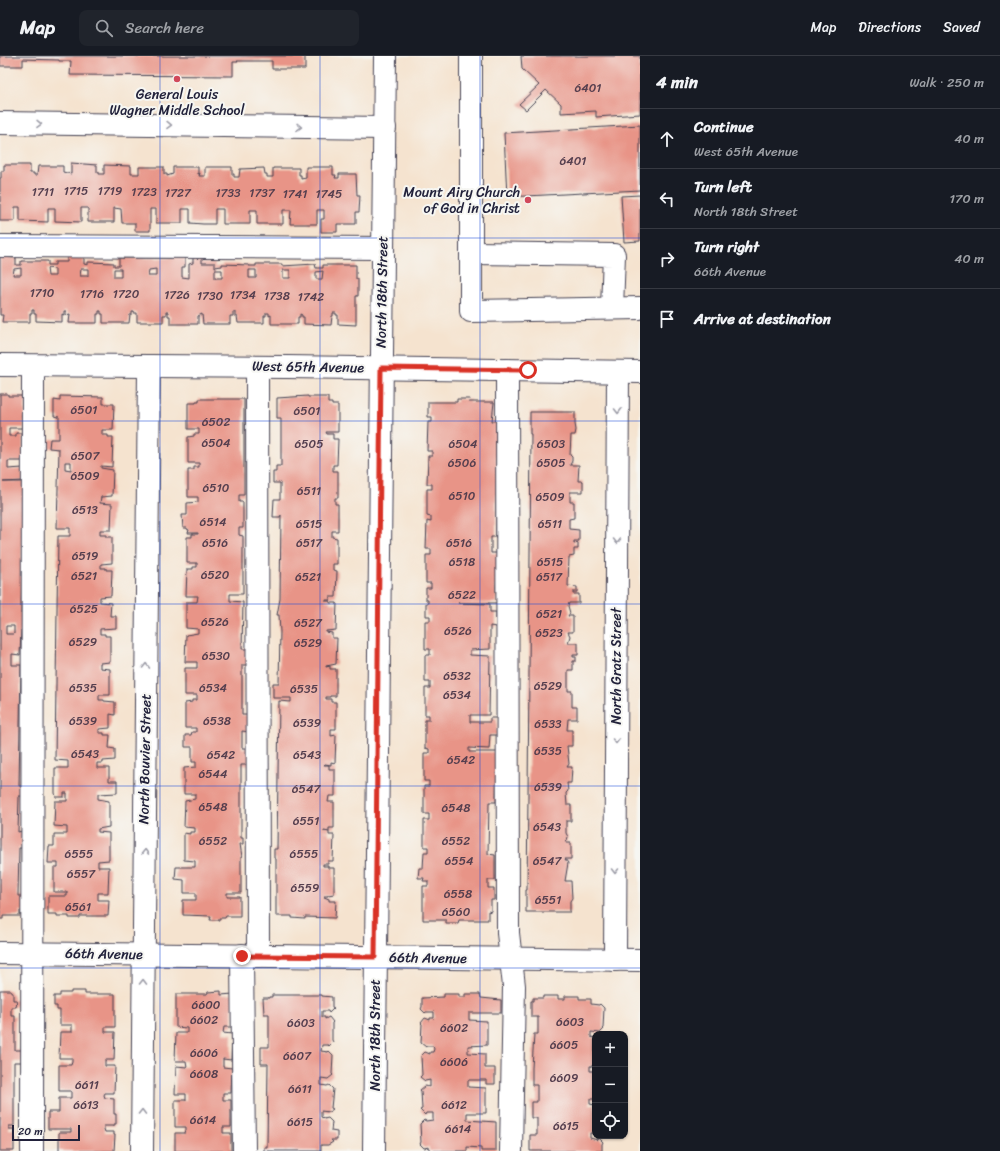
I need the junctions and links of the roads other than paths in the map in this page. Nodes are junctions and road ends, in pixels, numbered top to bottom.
1 (385, 56) edge
2 (471, 56) edge
3 (0, 123) edge
4 (385, 128) junction
5 (0, 246) edge
6 (383, 248) junction
7 (471, 253) junction
8 (612, 308) junction
9 (640, 308) edge
10 (0, 365) edge
11 (33, 366) junction
12 (149, 367) junction
13 (257, 367) junction
14 (381, 368) junction
15 (507, 370) junction
16 (618, 372) junction
17 (640, 372) edge
18 (0, 953) edge
19 (33, 953) junction
20 (144, 954) junction
21 (250, 956) junction
22 (375, 957) junction
23 (512, 959) junction
24 (615, 960) junction
25 (640, 960) edge
26 (32, 1151) edge
27 (142, 1151) edge
28 (244, 1151) edge
29 (374, 1151) edge
30 (511, 1151) edge

1 - 4 street, North 18th Street
2 - 7 street
3 -> 4 street
4 - 6 street, North 18th Street
5 - 6 street
6 - 14 street, North 18th Street
7 - 8 street
7 - 8 street
8 - 9 street
10 - 11 street, West 65th Avenue
11 - 12 street, West 65th Avenue
11 - 19 street
12 - 13 street, West 65th Avenue
20 -> 12 street, North Bouvier Street
13 - 14 street, West 65th Avenue
13 - 21 street
14 - 15 street, West 65th Avenue
14 - 22 street, North 18th Street
15 - 16 street, West 65th Avenue
15 - 23 street
16 - 17 street, West 65th Avenue
16 -> 24 street, North Gratz Street
18 - 19 street, 66th Avenue
19 - 20 street, 66th Avenue
19 - 26 street
20 - 21 street, 66th Avenue
27 -> 20 street, North Bouvier Street
21 - 22 street, 66th Avenue
21 - 28 street
22 - 23 street, 66th Avenue
22 - 29 street, North 18th Street
23 - 24 street, 66th Avenue
23 - 30 street
24 - 25 street, 66th Avenue

